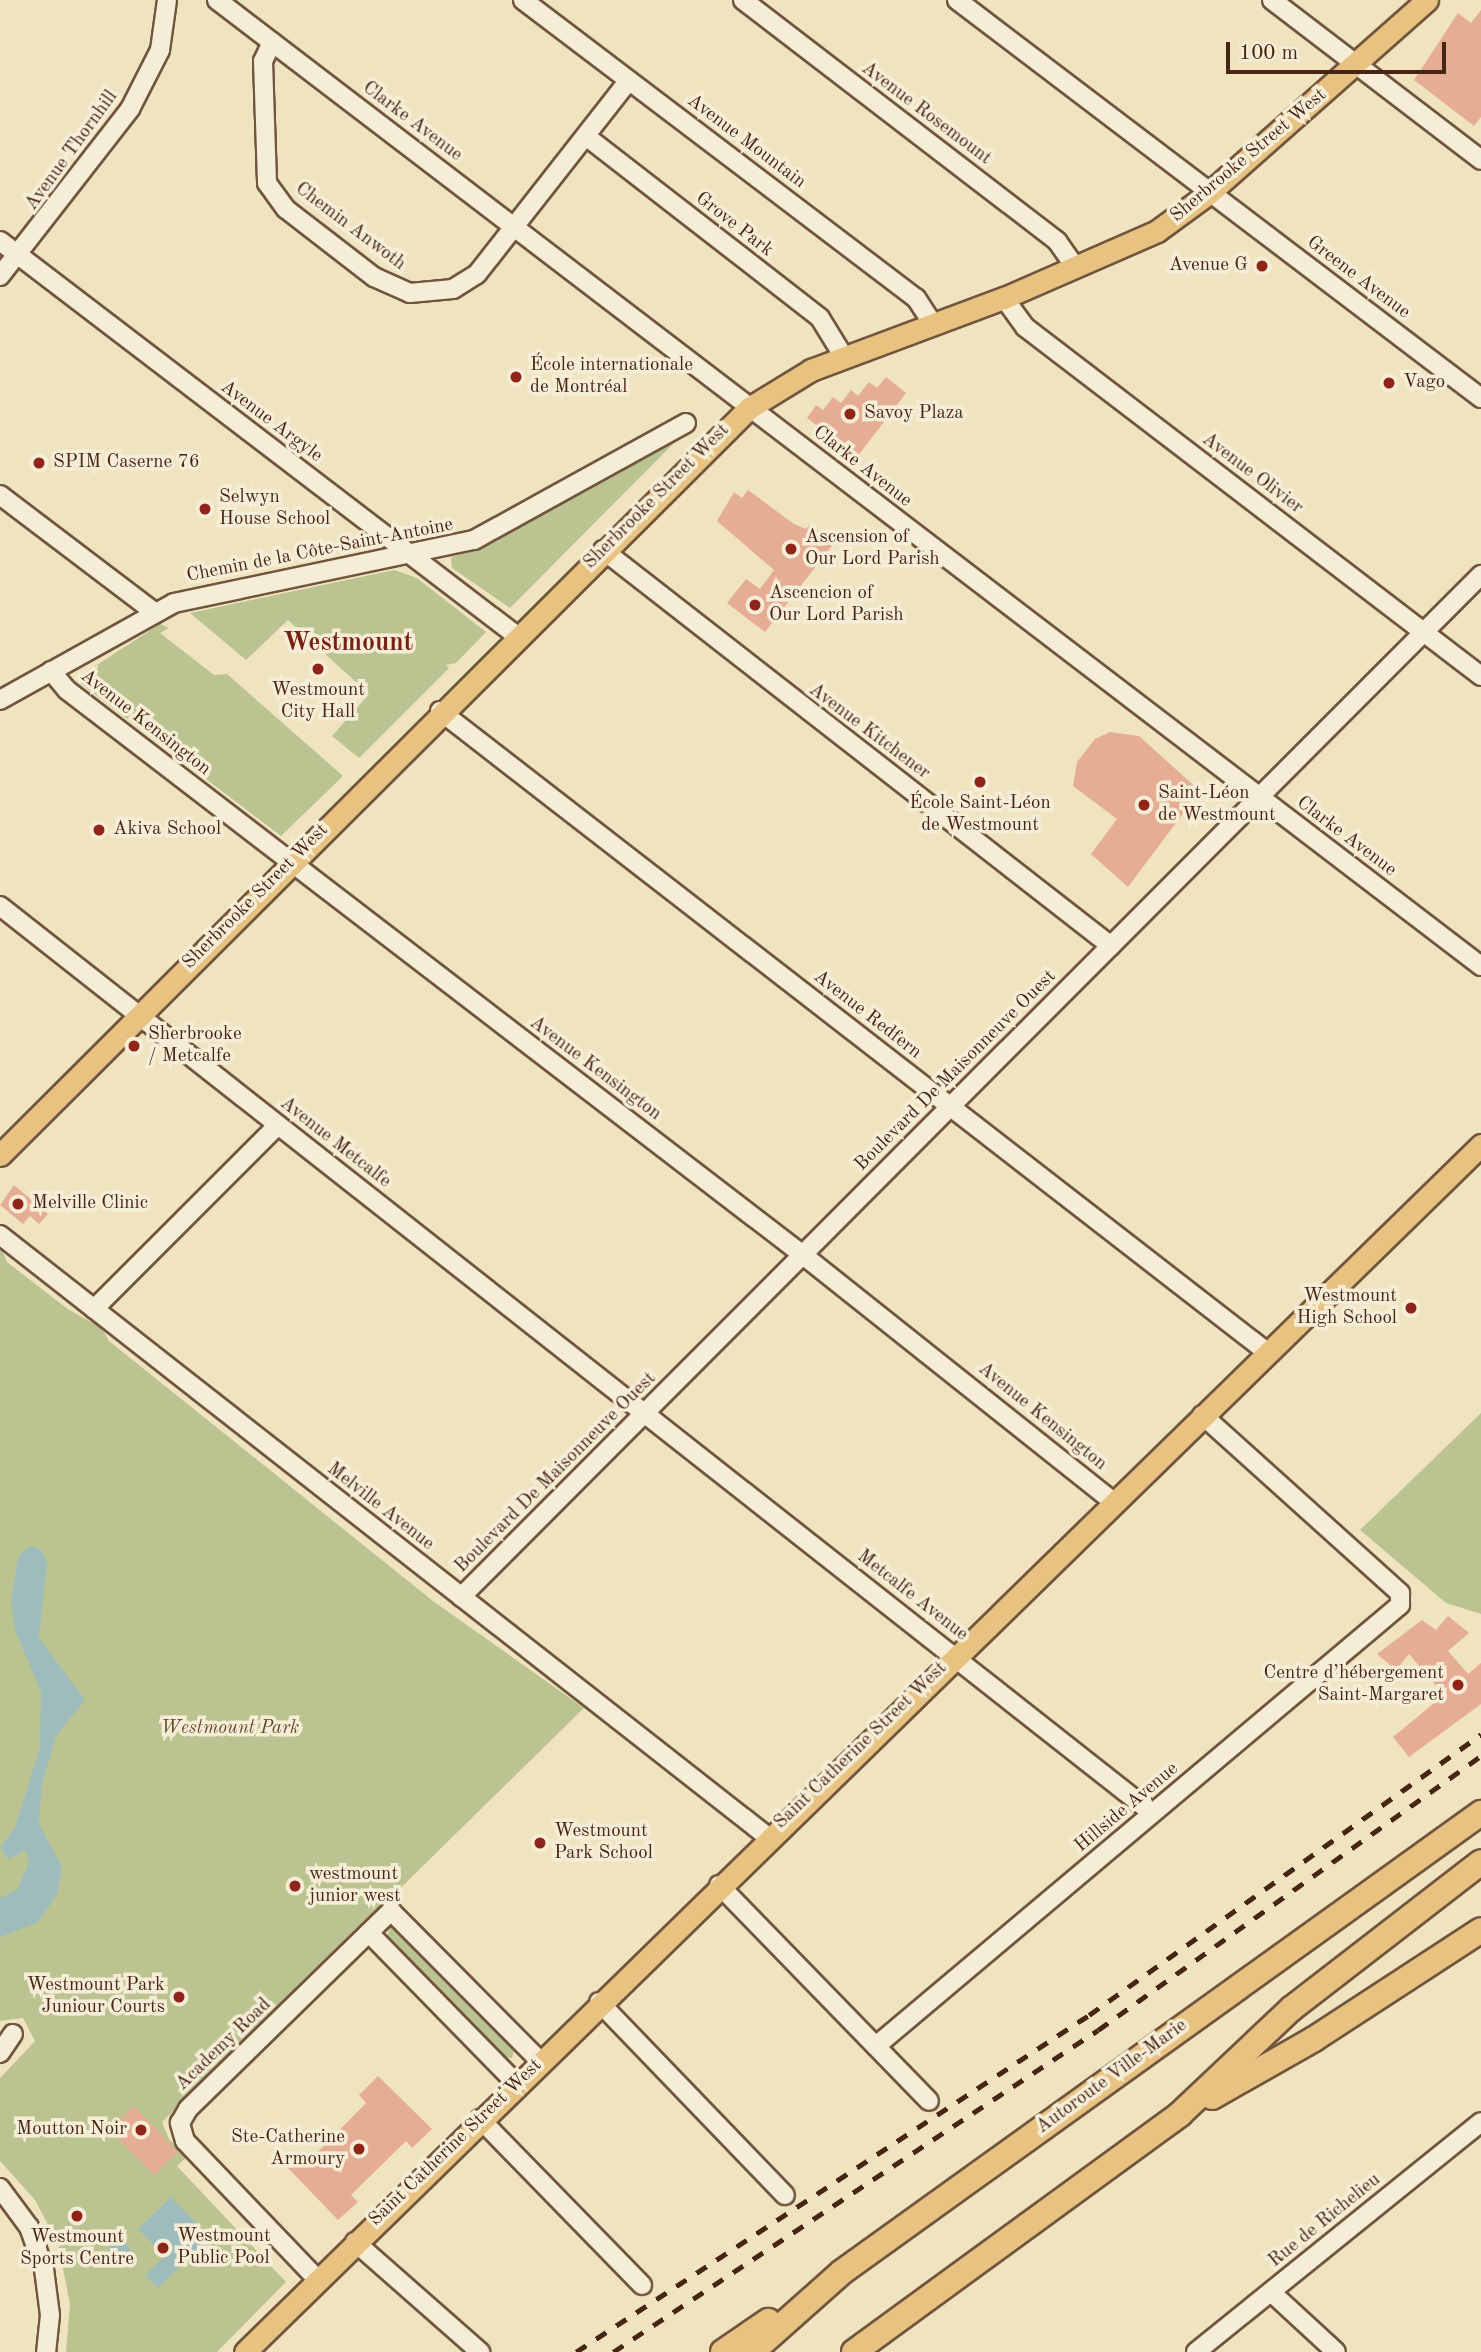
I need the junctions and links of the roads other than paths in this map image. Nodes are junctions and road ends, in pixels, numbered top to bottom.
1 (167, 0) edge
2 (218, 0) edge
3 (523, 0) edge
4 (743, 0) edge
5 (957, 0) edge
6 (1272, 0) edge
7 (1427, 0) edge
8 (272, 42) junction
9 (1355, 64) junction
10 (629, 80) junction
11 (587, 137) junction
12 (1481, 160) edge
13 (1209, 193) junction
14 (514, 227) junction
15 (0, 241) edge
16 (16, 253) junction
17 (1076, 268) junction
18 (0, 276) edge
19 (1004, 298) junction
20 (934, 326) junction
21 (844, 357) junction
22 (1481, 398) edge
23 (749, 408) junction
24 (686, 423) dead end
25 (0, 495) edge
26 (603, 550) junction
27 (412, 555) junction
28 (1481, 575) edge
29 (154, 612) junction
30 (1423, 634) junction
31 (517, 636) junction
32 (51, 671) junction
33 (1481, 676) edge
34 (0, 700) edge
35 (440, 711) junction
36 (1259, 797) junction
37 (290, 862) junction
38 (0, 906) edge
39 (1111, 946) junction
40 (1481, 966) edge
41 (139, 1015) junction
42 (950, 1105) junction
43 (278, 1125) junction
44 (1481, 1145) edge
45 (0, 1154) edge
46 (0, 1235) edge
47 (803, 1255) junction
48 (94, 1309) junction
49 (1267, 1352) junction
50 (646, 1412) junction
51 (1202, 1415) junction
52 (1112, 1501) junction
53 (461, 1597) junction
54 (954, 1656) junction
55 (1152, 1813) junction
56 (1481, 1813) edge
57 (768, 1837) junction
58 (1481, 1862) edge
59 (719, 1885) junction
60 (1481, 1930) edge
61 (369, 1933) junction
62 (599, 2003) junction
63 (13, 2034) dead end
64 (876, 2046) junction
65 (0, 2053) edge
66 (540, 2061) junction
67 (516, 2083) junction
68 (929, 2101) dead end
69 (1181, 2114) junction
70 (480, 2119) junction
71 (1481, 2123) edge
72 (0, 2188) edge
73 (785, 2195) dead end
74 (355, 2242) junction
75 (842, 2272) junction
76 (317, 2279) junction
77 (642, 2285) dead end
78 (1271, 2292) junction
79 (46, 2352) edge
80 (245, 2352) edge
81 (480, 2352) edge
82 (723, 2352) edge
83 (752, 2352) edge
84 (855, 2352) edge
85 (1196, 2352) edge
86 (1336, 2352) edge

1 - 16 street, Avenue Thornhill
2 - 8 street, Clarke Avenue
3 - 10 street, Avenue Mountain
4 - 17 street, Avenue Rosemount
5 - 13 street, Greene Avenue
6 - 9 street
7 - 9 main road, Sherbrooke Street West
8 - 14 street, Clarke Avenue
8 - 14 street, Chemin Anwoth
9 - 12 street
9 - 13 main road, Sherbrooke Street West
10 - 11 street, Chemin Anwoth
10 - 20 street, Avenue Mountain
11 - 14 street, Chemin Anwoth
11 - 21 street, Grove Park
13 - 17 main road, Sherbrooke Street West
13 - 22 street, Greene Avenue
14 - 23 street, Clarke Avenue
15 - 16 street, Avenue Argyle
16 - 18 street, Avenue Thornhill
16 - 27 street, Avenue Argyle
17 - 19 main road, Sherbrooke Street West
19 - 20 main road, Sherbrooke Street West
19 - 30 street, Avenue Olivier
20 - 21 main road, Sherbrooke Street West
21 - 23 main road, Sherbrooke Street West
23 - 26 main road, Sherbrooke Street West
23 - 36 street, Clarke Avenue
24 - 27 street, Chemin de la Côte-Saint-Antoine
25 - 29 street
26 - 31 main road, Sherbrooke Street West
26 - 39 street, Avenue Kitchener
27 - 29 street, Chemin de la Côte-Saint-Antoine
27 - 31 street, Avenue Argyle
28 - 30 street, Boulevard De Maisonneuve Ouest
29 - 32 street, Chemin de la Côte-Saint-Antoine
30 - 33 street, Avenue Olivier
30 - 36 street, Boulevard De Maisonneuve Ouest
31 - 35 main road, Sherbrooke Street West
32 - 34 street, Chemin de la Côte-Saint-Antoine
32 - 37 street, Avenue Kensington
35 - 37 main road, Sherbrooke Street West
35 - 42 street, Avenue Redfern
36 - 39 street, Boulevard De Maisonneuve Ouest
36 - 40 street, Clarke Avenue
37 - 41 main road, Sherbrooke Street West
37 - 47 street, Avenue Kensington
38 - 41 street, Avenue Metcalfe
39 - 42 street, Boulevard De Maisonneuve Ouest
41 - 43 street, Avenue Metcalfe
41 - 45 main road, Sherbrooke Street West
42 - 47 street, Boulevard De Maisonneuve Ouest
42 - 49 street, Avenue Redfern
43 - 48 street
43 - 50 street, Avenue Metcalfe
44 - 49 main road, Saint Catherine Street West
46 - 48 street, Melville Avenue
47 - 50 street, Boulevard De Maisonneuve Ouest
47 - 52 street, Avenue Kensington
48 - 53 street, Melville Avenue
49 - 51 main road, Saint Catherine Street West
50 - 53 street, Boulevard De Maisonneuve Ouest
50 - 54 street, Metcalfe Avenue
51 - 52 main road, Saint Catherine Street West
51 - 55 street, Hillside Avenue
52 - 54 main road, Saint Catherine Street West
53 - 57 street, Melville Avenue
54 - 55 street, Metcalfe Avenue
54 - 57 main road, Saint Catherine Street West
55 - 64 street, Hillside Avenue
56 - 75 highway, Autoroute Ville-Marie
57 - 59 main road, Saint Catherine Street West
58 - 69 highway
59 - 62 main road, Saint Catherine Street West
59 - 64 street
60 - 69 highway
61 - 66 street, Academy Road
61 - 67 street
61 - 76 street, Academy Road
62 - 66 main road, Saint Catherine Street West
62 - 73 street
63 - 65 street
64 - 68 street
66 - 67 main road, Saint Catherine Street West
67 - 70 main road, Saint Catherine Street West
69 - 84 highway
70 - 74 main road, Saint Catherine Street West
70 - 77 street
71 - 78 street, Rue de Richelieu
72 - 79 street
74 - 76 main road, Saint Catherine Street West
74 - 81 street
75 - 82 highway
75 - 83 highway, Autoroute Ville-Marie
76 - 80 main road, Saint Catherine Street West
78 - 85 street, Rue de Richelieu
78 - 86 street

